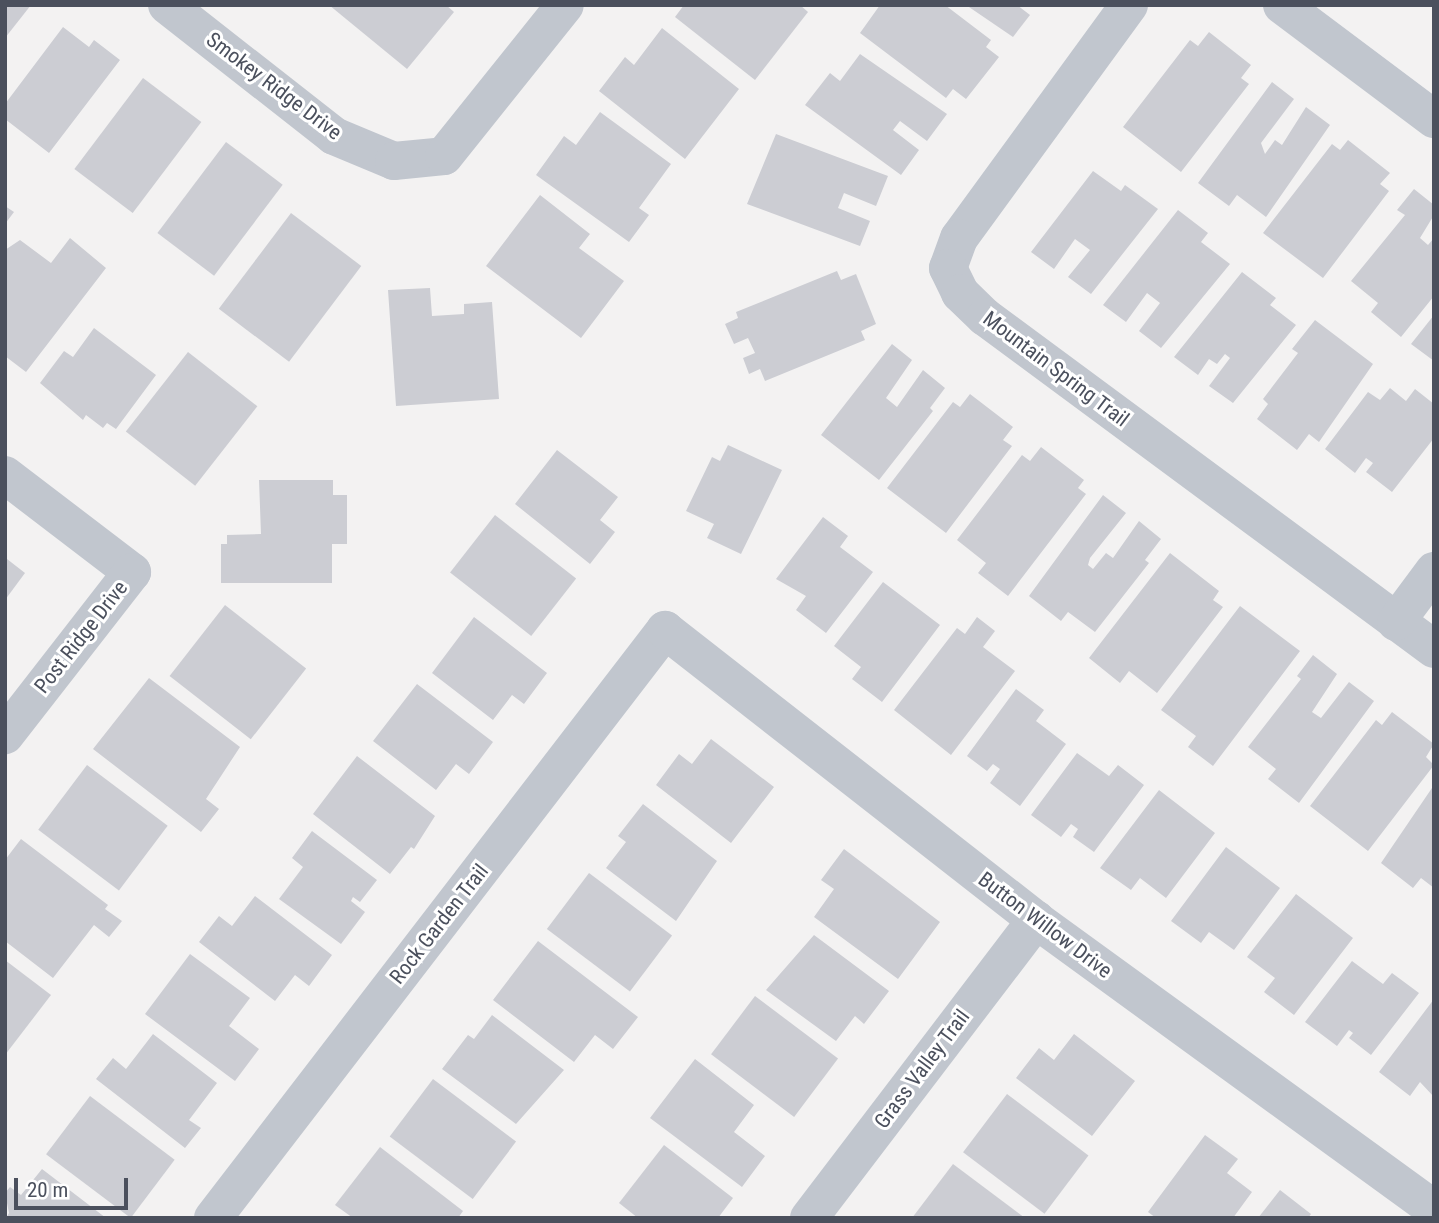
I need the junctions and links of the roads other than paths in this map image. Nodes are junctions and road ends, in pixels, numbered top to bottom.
1 (167, 5) edge
2 (565, 5) edge
3 (1129, 5) edge
4 (1282, 5) edge
5 (1434, 119) edge
6 (5, 475) edge
7 (1434, 571) edge
8 (1396, 622) junction
9 (666, 630) joint
10 (1434, 649) edge
11 (5, 736) edge
12 (1036, 920) junction
13 (1434, 1209) edge
14 (213, 1218) edge
15 (809, 1218) edge

1 - 2 street, Smokey Ridge Drive
3 - 8 street, Mountain Spring Trail
4 - 5 street
6 - 11 street, Post Ridge Drive
7 - 8 street
8 - 10 street, Mountain Spring Trail
9 - 12 street, Button Willow Drive
9 - 14 street, Rock Garden Trail
12 - 13 street, Button Willow Drive
12 - 15 street, Grass Valley Trail

